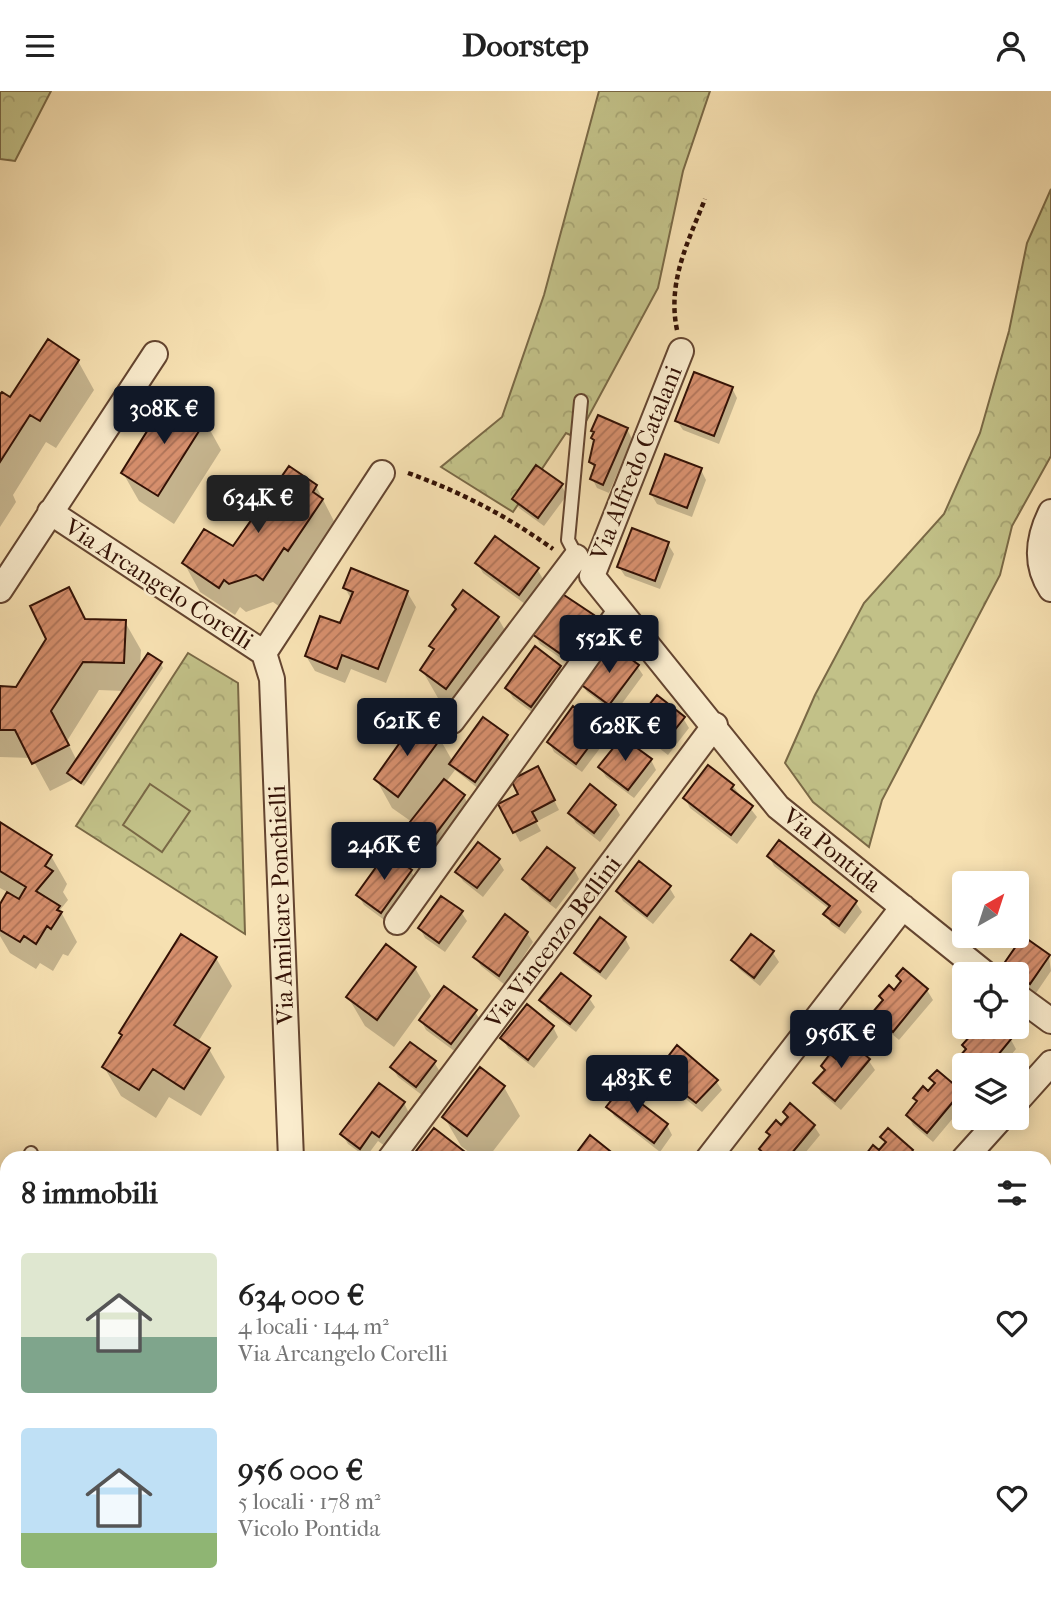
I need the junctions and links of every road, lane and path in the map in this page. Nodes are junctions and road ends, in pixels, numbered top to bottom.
1 (705, 199) dead end
2 (681, 351) joint
3 (155, 354) dead end
4 (581, 401) dead end
5 (382, 473) dead end
6 (408, 474) dead end
7 (50, 512) junction
8 (1051, 512) edge
9 (580, 565) junction
10 (1051, 589) edge
11 (0, 590) edge
12 (620, 611) junction
13 (264, 653) junction
14 (452, 721) dead end
15 (715, 725) junction
16 (903, 907) junction
17 (397, 922) dead end
18 (971, 962) edge
19 (1029, 1005) edge
20 (1051, 1021) edge
21 (1051, 1063) edge
22 (1029, 1088) edge
23 (990, 1130) edge
24 (291, 1151) edge
25 (396, 1151) edge
26 (714, 1151) edge
27 (971, 1151) edge

1 - 2 path
2 - 9 street, Via Alfredo Catalani
3 - 7 street
4 - 9 lane
5 - 13 street, Via Arcangelo Corelli
6 - 9 path
7 - 11 street
7 - 13 street, Via Arcangelo Corelli
8 - 10 street
9 - 12 street, Via Pontida
9 - 14 street, Via Alfredo Catalani
12 - 15 street, Via Pontida
12 - 17 street
13 - 24 street, Via Amilcare Ponchielli
15 - 16 street, Via Pontida
15 - 25 street, Via Vincenzo Bellini
16 - 18 street, Via Pontida
16 - 26 street
19 - 20 street
21 - 22 street
23 - 27 street

